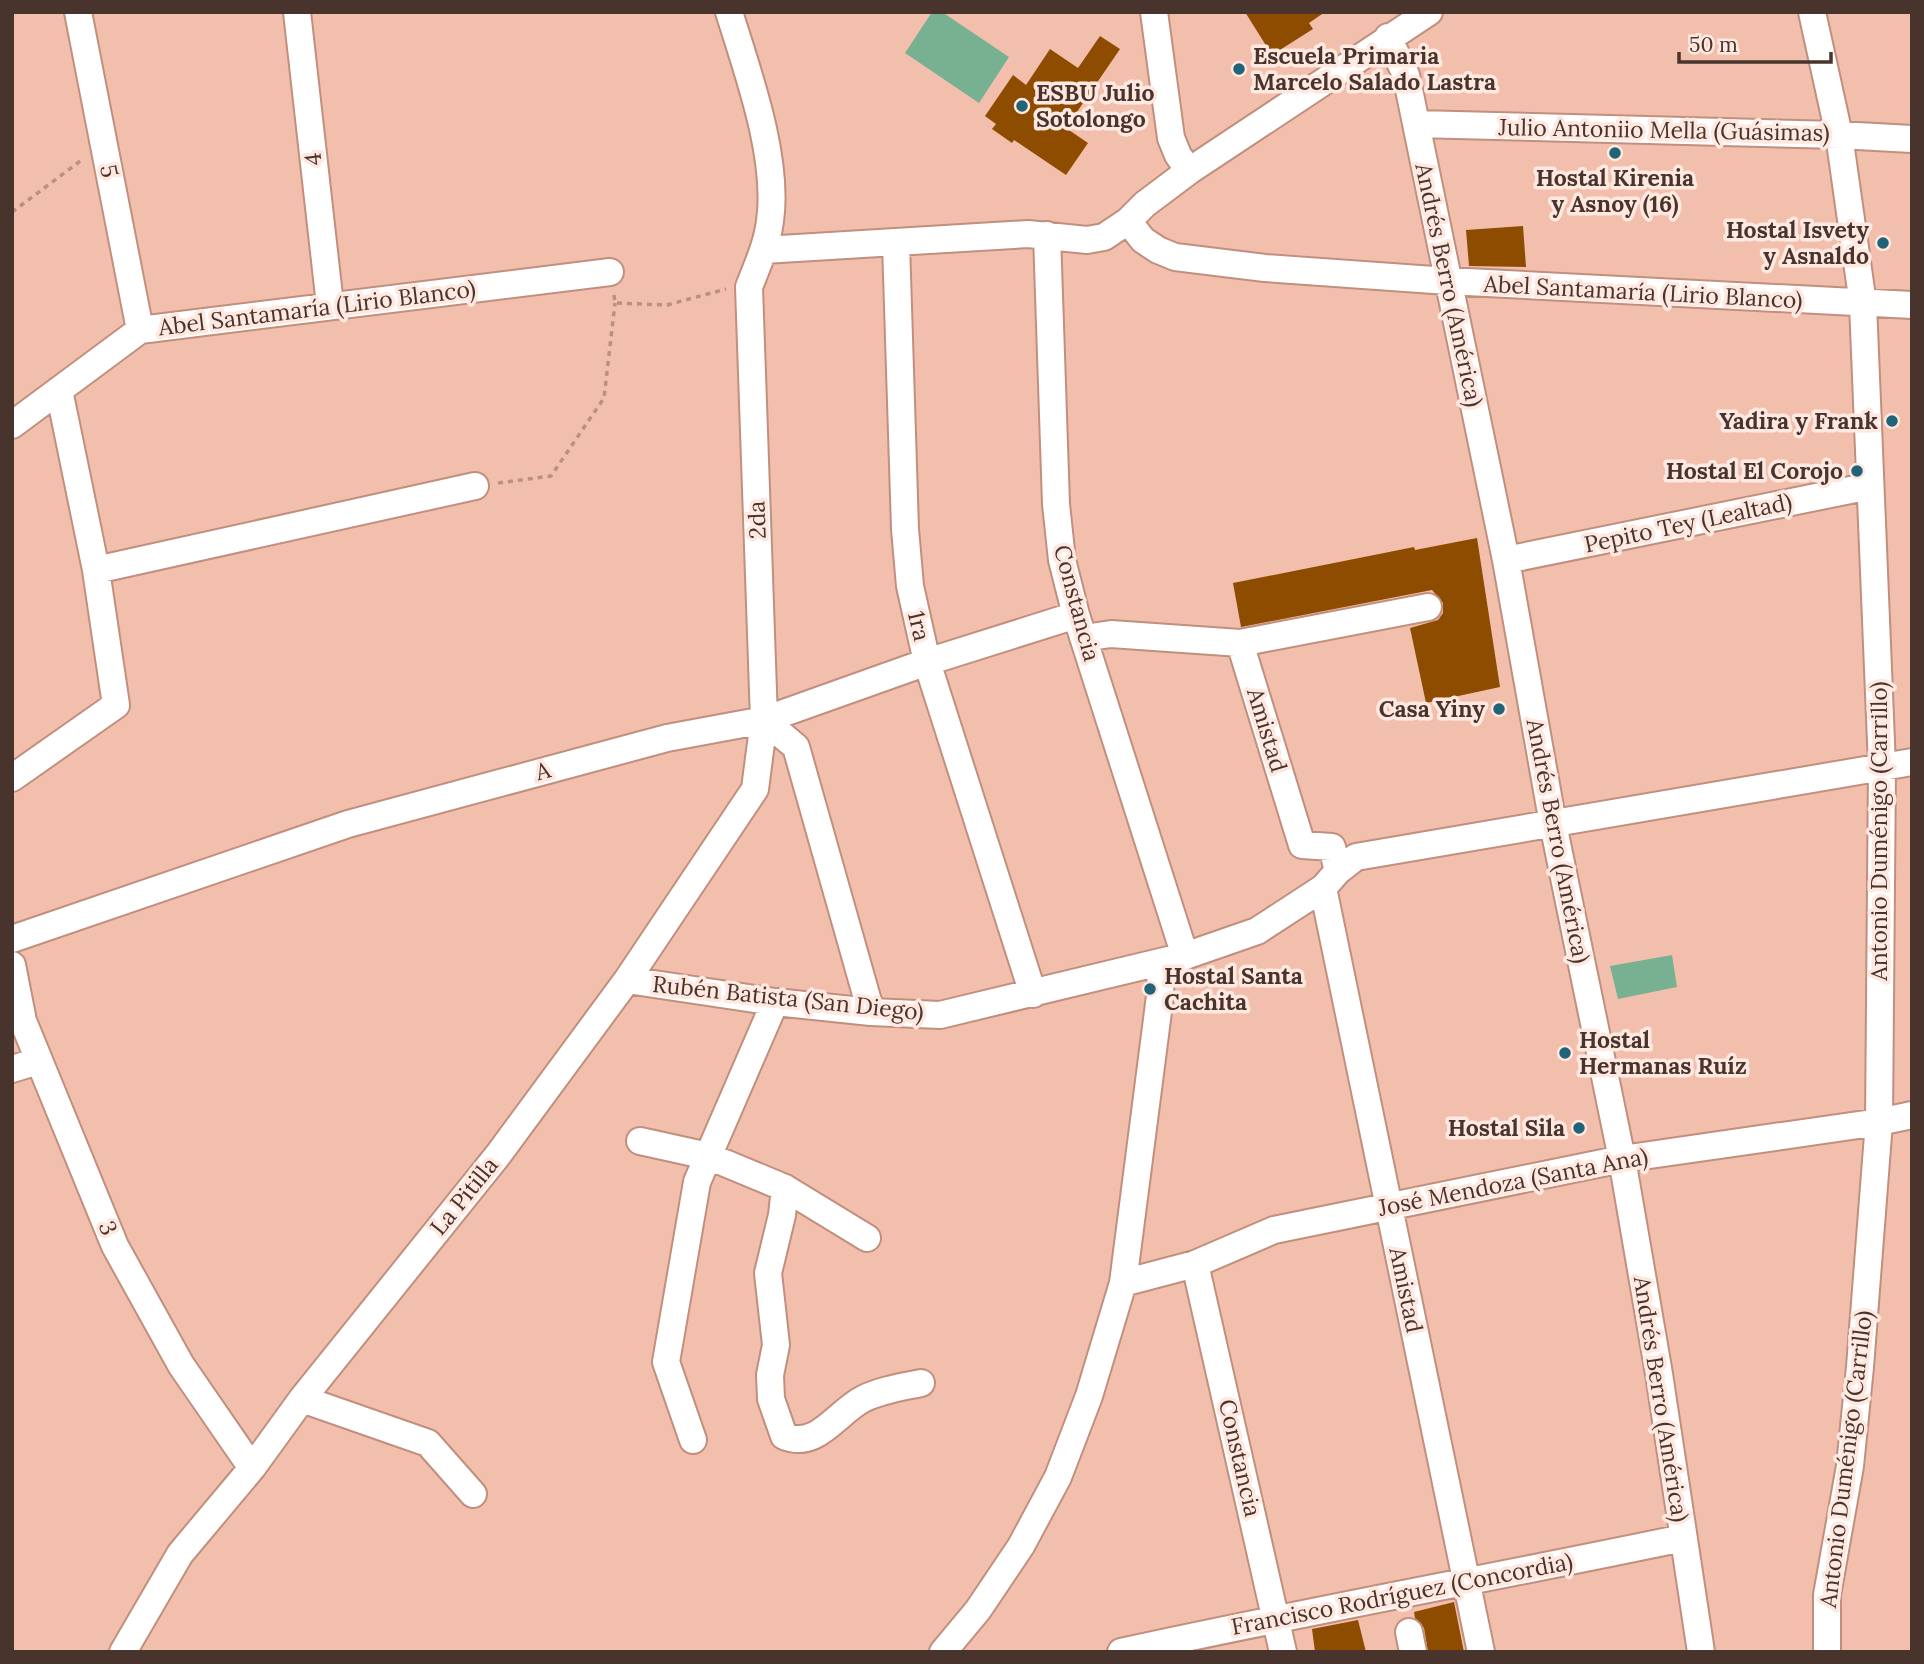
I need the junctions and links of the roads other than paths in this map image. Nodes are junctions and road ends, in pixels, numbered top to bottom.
1 (78, 12) edge
2 (296, 12) edge
3 (729, 12) edge
4 (1154, 12) edge
5 (1429, 12) edge
6 (1812, 12) edge
7 (1388, 37) junction
8 (1416, 124) junction
9 (1839, 135) junction
10 (1912, 139) edge
11 (1189, 171) junction
12 (1128, 221) junction
13 (1047, 235) junction
14 (897, 243) junction
15 (764, 250) junction
16 (610, 272) road end
17 (1448, 281) junction
18 (1863, 304) junction
19 (330, 305) junction
20 (1912, 305) edge
21 (140, 330) junction
22 (59, 390) junction
23 (12, 425) edge
24 (475, 486) road end
25 (1870, 486) junction
26 (1506, 560) junction
27 (96, 570) junction
28 (1428, 607) dead end
29 (1080, 627) junction
30 (1240, 643) junction
31 (928, 662) junction
32 (764, 720) junction
33 (1912, 762) edge
34 (1882, 766) junction
35 (12, 778) edge
36 (1553, 824) junction
37 (1330, 879) junction
38 (12, 939) edge
39 (1173, 959) junction
40 (12, 965) edge
41 (627, 980) junction
42 (1033, 994) junction
43 (775, 1002) junction
44 (871, 1012) junction
45 (38, 1061) junction
46 (12, 1069) edge
47 (1912, 1115) edge
48 (1879, 1122) junction
49 (640, 1140) dead end
50 (708, 1156) junction
51 (1622, 1159) junction
52 (785, 1188) junction
53 (1389, 1206) junction
54 (867, 1238) dead end
55 (1195, 1264) junction
56 (1123, 1283) junction
57 (921, 1383) dead end
58 (302, 1399) junction
59 (693, 1440) dead end
60 (251, 1468) junction
61 (473, 1494) dead end
62 (1683, 1538) junction
63 (1467, 1583) junction
64 (1276, 1618) junction
65 (122, 1652) edge
66 (943, 1652) edge
67 (1121, 1652) edge
68 (1283, 1652) edge
69 (1481, 1652) edge
70 (1701, 1652) edge
71 (1827, 1652) edge

1 - 21 street, 5
2 - 19 street, 4
3 - 15 street, 2da
4 - 11 street
5 - 7 street
6 - 9 street, Antonio Duménigo (Carrillo)
7 - 8 street, Andrés Berro (América)
7 - 11 street
8 - 9 street, Julio Antoniio Mella (Guásimas)
8 - 17 street, Andrés Berro (América)
9 - 10 street, Julio Antoniio Mella (Guásimas)
9 - 18 street, Antonio Duménigo (Carrillo)
11 - 12 street
12 - 13 street
12 - 17 street, Abel Santamaría (Lirio Blanco)
13 - 14 street
13 - 29 street, Constancia
14 - 15 street
14 - 31 street, 1ra
15 - 32 street, 2da
16 - 19 street, Abel Santamaría (Lirio Blanco)
17 - 18 street, Abel Santamaría (Lirio Blanco)
17 - 26 street, Andrés Berro (América)
18 - 20 street, Abel Santamaría (Lirio Blanco)
18 - 25 street, Antonio Duménigo (Carrillo)
19 - 21 street, Abel Santamaría (Lirio Blanco)
21 - 22 street, Abel Santamaría (Lirio Blanco)
22 - 23 street, Abel Santamaría (Lirio Blanco)
22 - 27 street
24 - 27 street
25 - 26 street, Pepito Tey (Lealtad)
25 - 34 street, Antonio Duménigo (Carrillo)
26 - 36 street, Andrés Berro (América)
27 - 35 street
28 - 30 street
29 - 30 street
29 - 31 street, A
29 - 39 street, Constancia
30 - 37 street, Amistad
31 - 32 street, A
31 - 42 street, 1ra
32 - 38 street, A
32 - 41 street, La Pitilla
32 - 44 street
33 - 34 street, Rubén Batista (San Diego)
34 - 36 street, Rubén Batista (San Diego)
34 - 48 street, Antonio Duménigo (Carrillo)
36 - 37 street, Rubén Batista (San Diego)
36 - 51 street, Andrés Berro (América)
37 - 39 street, Rubén Batista (San Diego)
37 - 53 street, Amistad
39 - 42 street, Rubén Batista (San Diego)
39 - 56 street, Constancia
40 - 45 street, 3
41 - 43 street, Rubén Batista (San Diego)
41 - 58 street, La Pitilla
42 - 44 street, Rubén Batista (San Diego)
43 - 44 street, Rubén Batista (San Diego)
43 - 50 street
45 - 46 street
45 - 60 street, 3
47 - 48 street, José Mendoza (Santa Ana)
48 - 51 street, José Mendoza (Santa Ana)
48 - 71 street, Antonio Duménigo (Carrillo)
49 - 50 street
50 - 52 street
50 - 59 street
51 - 53 street, José Mendoza (Santa Ana)
51 - 62 street, Andrés Berro (América)
52 - 54 street
52 - 57 street
53 - 55 street, José Mendoza (Santa Ana)
53 - 63 street, Amistad
55 - 56 street, José Mendoza (Santa Ana)
55 - 64 street, Constancia
56 - 66 street, Constancia
58 - 60 street, La Pitilla
58 - 61 street
60 - 65 street, La Pitilla
62 - 63 street, Francisco Rodríguez (Concordia)
62 - 70 street, Andrés Berro (América)
63 - 64 street, Francisco Rodríguez (Concordia)
63 - 69 street, Amistad
64 - 67 street, Francisco Rodríguez (Concordia)
64 - 68 street, Constancia

